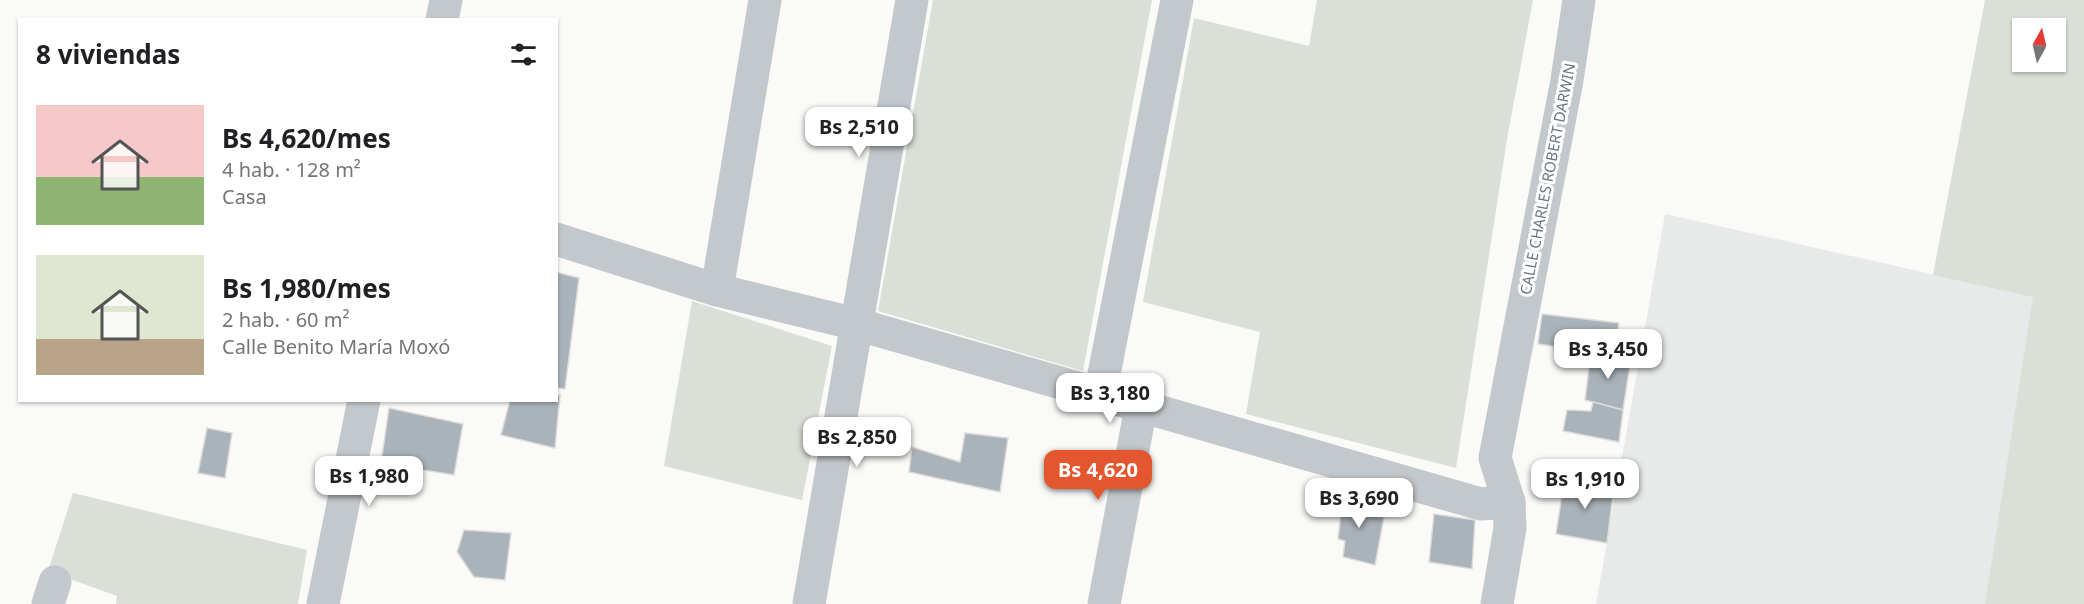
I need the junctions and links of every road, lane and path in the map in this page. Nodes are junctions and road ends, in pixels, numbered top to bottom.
1 (446, 0) edge
2 (765, 0) edge
3 (912, 0) edge
4 (1177, 0) edge
5 (1579, 0) edge
6 (442, 18) edge
7 (558, 240) edge
8 (717, 290) junction
9 (855, 324) junction
10 (1100, 394) junction
11 (364, 402) edge
12 (1141, 407) junction
13 (1509, 502) junction
14 (323, 604) edge
15 (809, 604) edge
16 (1104, 604) edge
17 (1497, 604) edge

1 - 6 street
2 - 8 street
3 - 9 street
4 - 10 street
5 - 13 street, CALLE CHARLES ROBERT DARWIN
7 - 8 street
8 - 9 street
9 - 10 street
9 - 15 street
10 - 12 street
11 - 14 street
12 - 13 street
12 - 16 street
13 - 17 street, CALLE CHARLES ROBERT DARWIN

